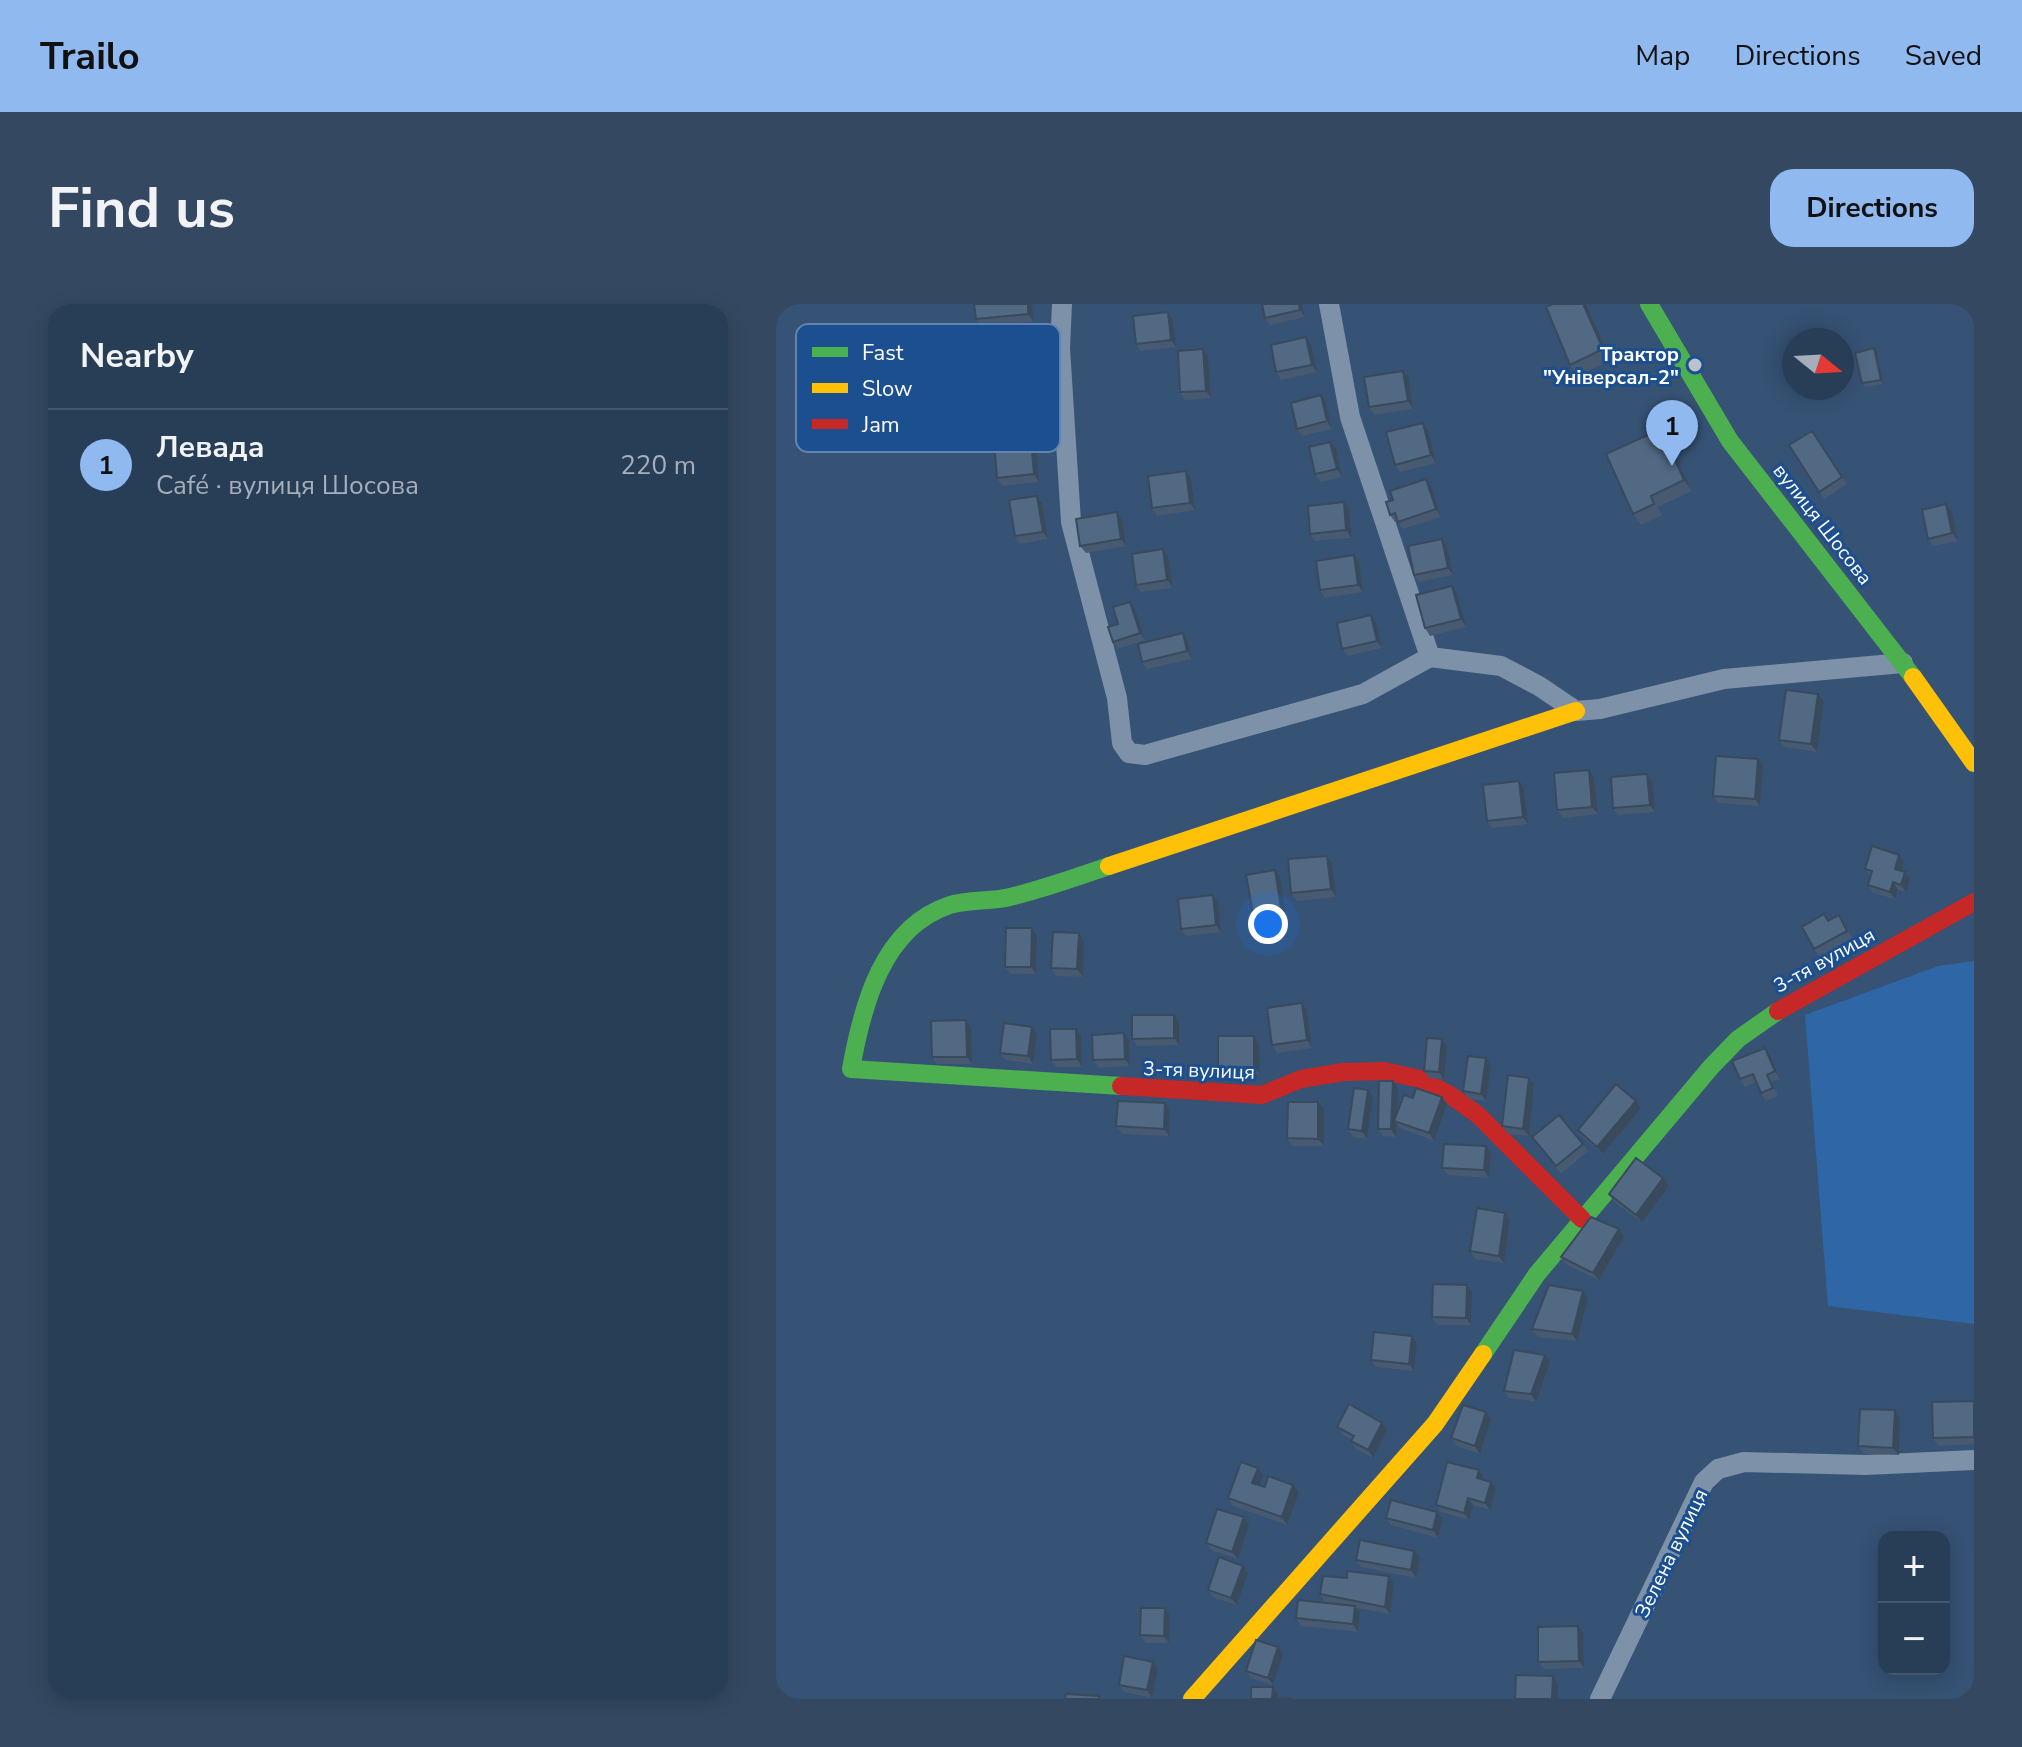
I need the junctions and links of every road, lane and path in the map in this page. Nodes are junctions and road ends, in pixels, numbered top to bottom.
1 (1062, 304) edge
2 (1329, 304) edge
3 (1649, 304) edge
4 (1430, 657) junction
5 (1903, 663) junction
6 (1576, 711) junction
7 (1974, 763) edge
8 (1972, 908) edge
9 (1582, 1219) junction
10 (1974, 1460) edge
11 (1192, 1699) edge
12 (1600, 1699) edge

1 - 4 street
2 - 4 street
3 - 5 street, вулиця Шосова
4 - 6 street
5 - 6 street
5 - 7 street, вулиця Шосова
6 - 9 street, 3-тя вулиця
8 - 9 street, 3-тя вулиця
9 - 11 street, 3-тя вулиця
10 - 12 street, Зелена вулиця

